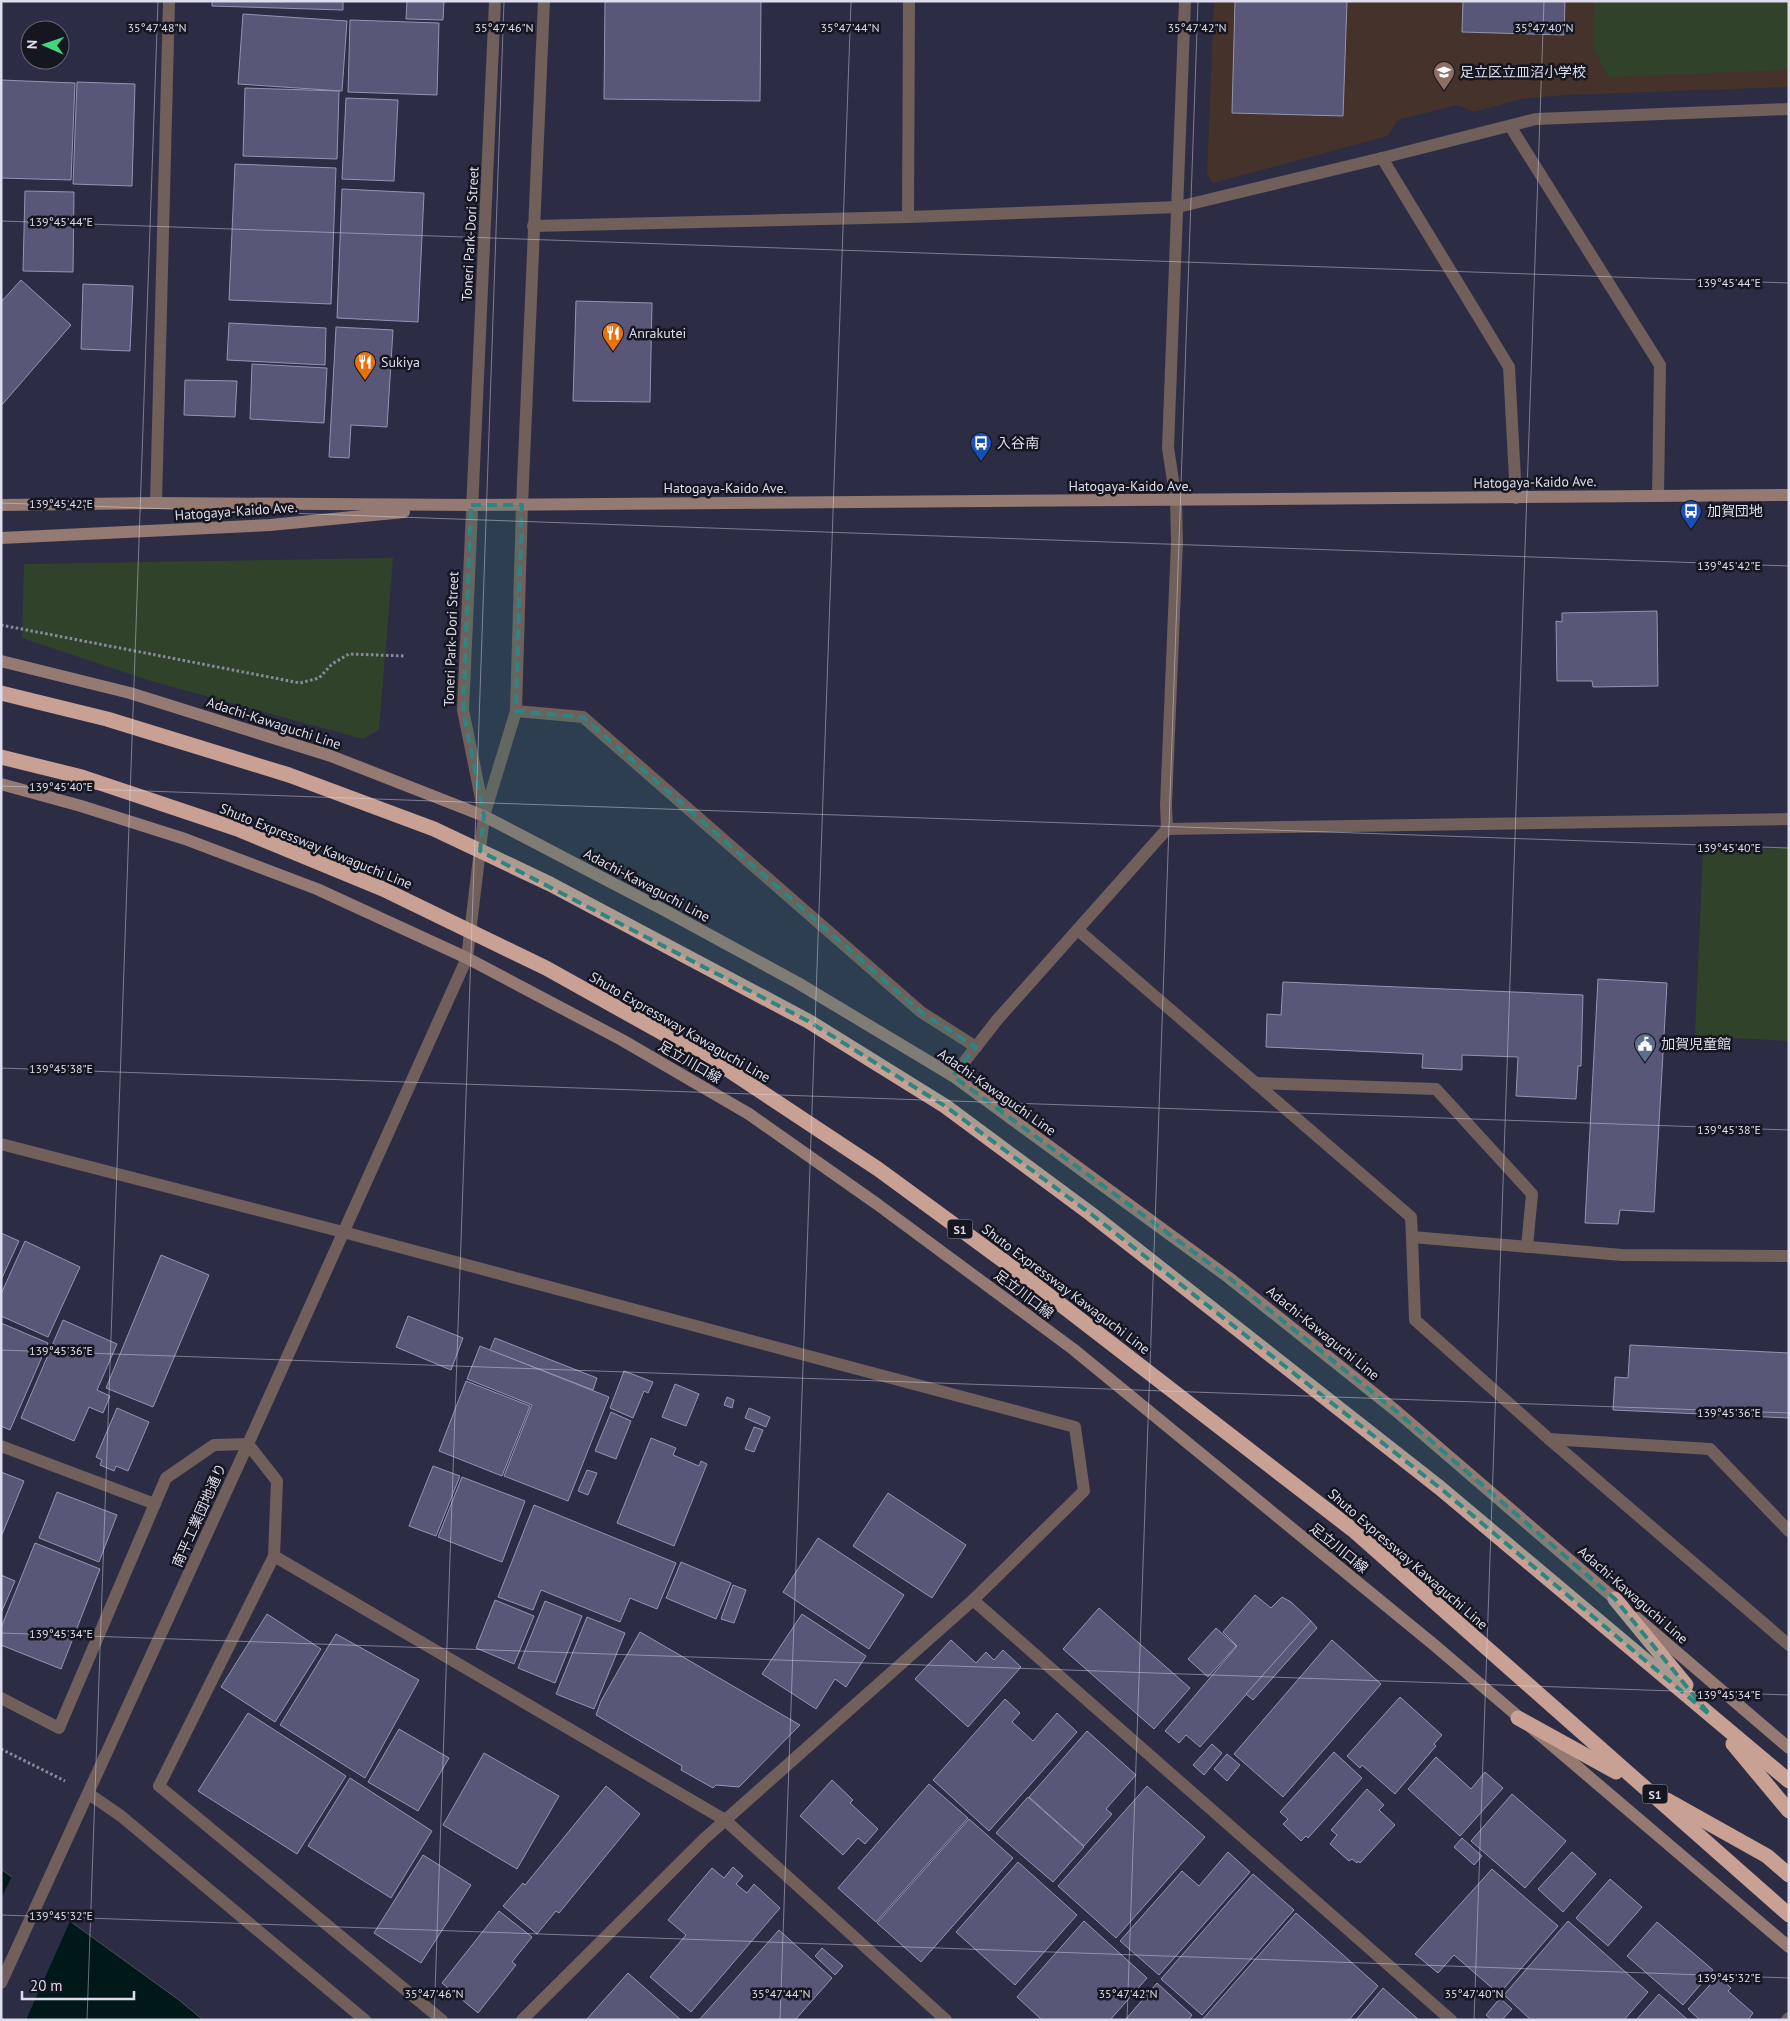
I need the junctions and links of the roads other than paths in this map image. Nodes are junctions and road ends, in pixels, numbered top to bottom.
1 (169, 1) edge
2 (495, 1) edge
3 (544, 1) edge
4 (909, 1) edge
5 (1185, 1) edge
6 (1789, 109) edge
7 (1510, 126) junction
8 (1382, 158) junction
9 (1178, 207) junction
10 (908, 217) junction
11 (533, 226) junction
12 (1789, 495) edge
13 (1658, 496) junction
14 (1516, 498) junction
15 (1176, 500) junction
16 (156, 504) junction
17 (1, 505) edge
18 (471, 505) junction
19 (522, 505) junction
20 (1, 538) edge
21 (1, 661) edge
22 (1, 693) edge
23 (516, 711) junction
24 (1, 757) edge
25 (1, 784) edge
26 (484, 816) junction
27 (1789, 819) edge
28 (1167, 829) junction
29 (1078, 930) junction
30 (467, 958) junction
31 (976, 1047) junction
32 (953, 1076) junction
33 (1255, 1083) junction
34 (1, 1144) edge
35 (343, 1232) junction
36 (1412, 1237) junction
37 (1527, 1247) junction
38 (1789, 1256) edge
39 (1549, 1438) junction
40 (248, 1444) junction
41 (1, 1446) edge
42 (155, 1504) junction
43 (1789, 1532) edge
44 (274, 1556) junction
45 (1615, 1599) junction
46 (973, 1600) junction
47 (1789, 1645) edge
48 (1, 1698) edge
49 (1518, 1718) junction
50 (1789, 1748) edge
51 (1789, 1782) edge
52 (89, 1794) junction
53 (1789, 1811) edge
54 (725, 1820) junction
55 (1789, 1875) edge
56 (1789, 1915) edge
57 (1789, 1947) edge
58 (1, 1983) edge
59 (365, 2020) edge
60 (442, 2020) edge
61 (522, 2020) edge
62 (946, 2020) edge
63 (1451, 2020) edge

1 - 16 street
2 - 18 street, Toneri Park-Dori Street
3 - 11 street
4 - 10 street
5 - 9 street
6 - 7 street
7 - 8 street
7 - 13 street
8 - 9 street
8 - 14 street
9 - 10 street
9 - 15 street
10 - 11 street
11 - 19 street
12 - 13 main road, Hatogaya-Kaido Ave.
13 - 14 main road, Hatogaya-Kaido Ave.
14 - 15 main road, Hatogaya-Kaido Ave.
15 - 19 main road, Hatogaya-Kaido Ave.
15 - 28 street
16 - 17 main road, Hatogaya-Kaido Ave.
16 - 18 main road, Hatogaya-Kaido Ave.
18 - 19 main road, Hatogaya-Kaido Ave.
18 - 20 main road, Hatogaya-Kaido Ave.
18 - 26 street, Toneri Park-Dori Street
19 - 23 street
21 - 26 main road, Adachi-Kawaguchi Line
22 - 51 highway
23 - 26 street
23 - 31 street
24 - 56 highway, Shuto Expressway Kawaguchi Line / S1
25 - 30 main road
26 - 30 street, 南平工業団地通り
26 - 32 main road, Adachi-Kawaguchi Line
27 - 28 street
28 - 29 street
29 - 31 street
29 - 33 street
30 - 35 street, 南平工業団地通り
30 - 49 main road, 足立川口線
31 - 32 street
32 - 45 main road, Adachi-Kawaguchi Line
33 - 36 street
33 - 37 street
34 - 35 street
35 - 40 street, 南平工業団地通り
35 - 46 street
36 - 37 street
36 - 39 street
37 - 38 street
39 - 43 street
39 - 47 street
40 - 42 street
40 - 44 street
40 - 52 street, 南平工業団地通り
41 - 42 street
42 - 48 street
44 - 54 street
44 - 60 street
45 - 50 main road, Adachi-Kawaguchi Line
45 - 53 highway
46 - 54 street
46 - 63 street
49 - 55 highway, S1
49 - 57 main road
52 - 58 street, 南平工業団地通り
52 - 59 street
54 - 61 street
54 - 62 street

